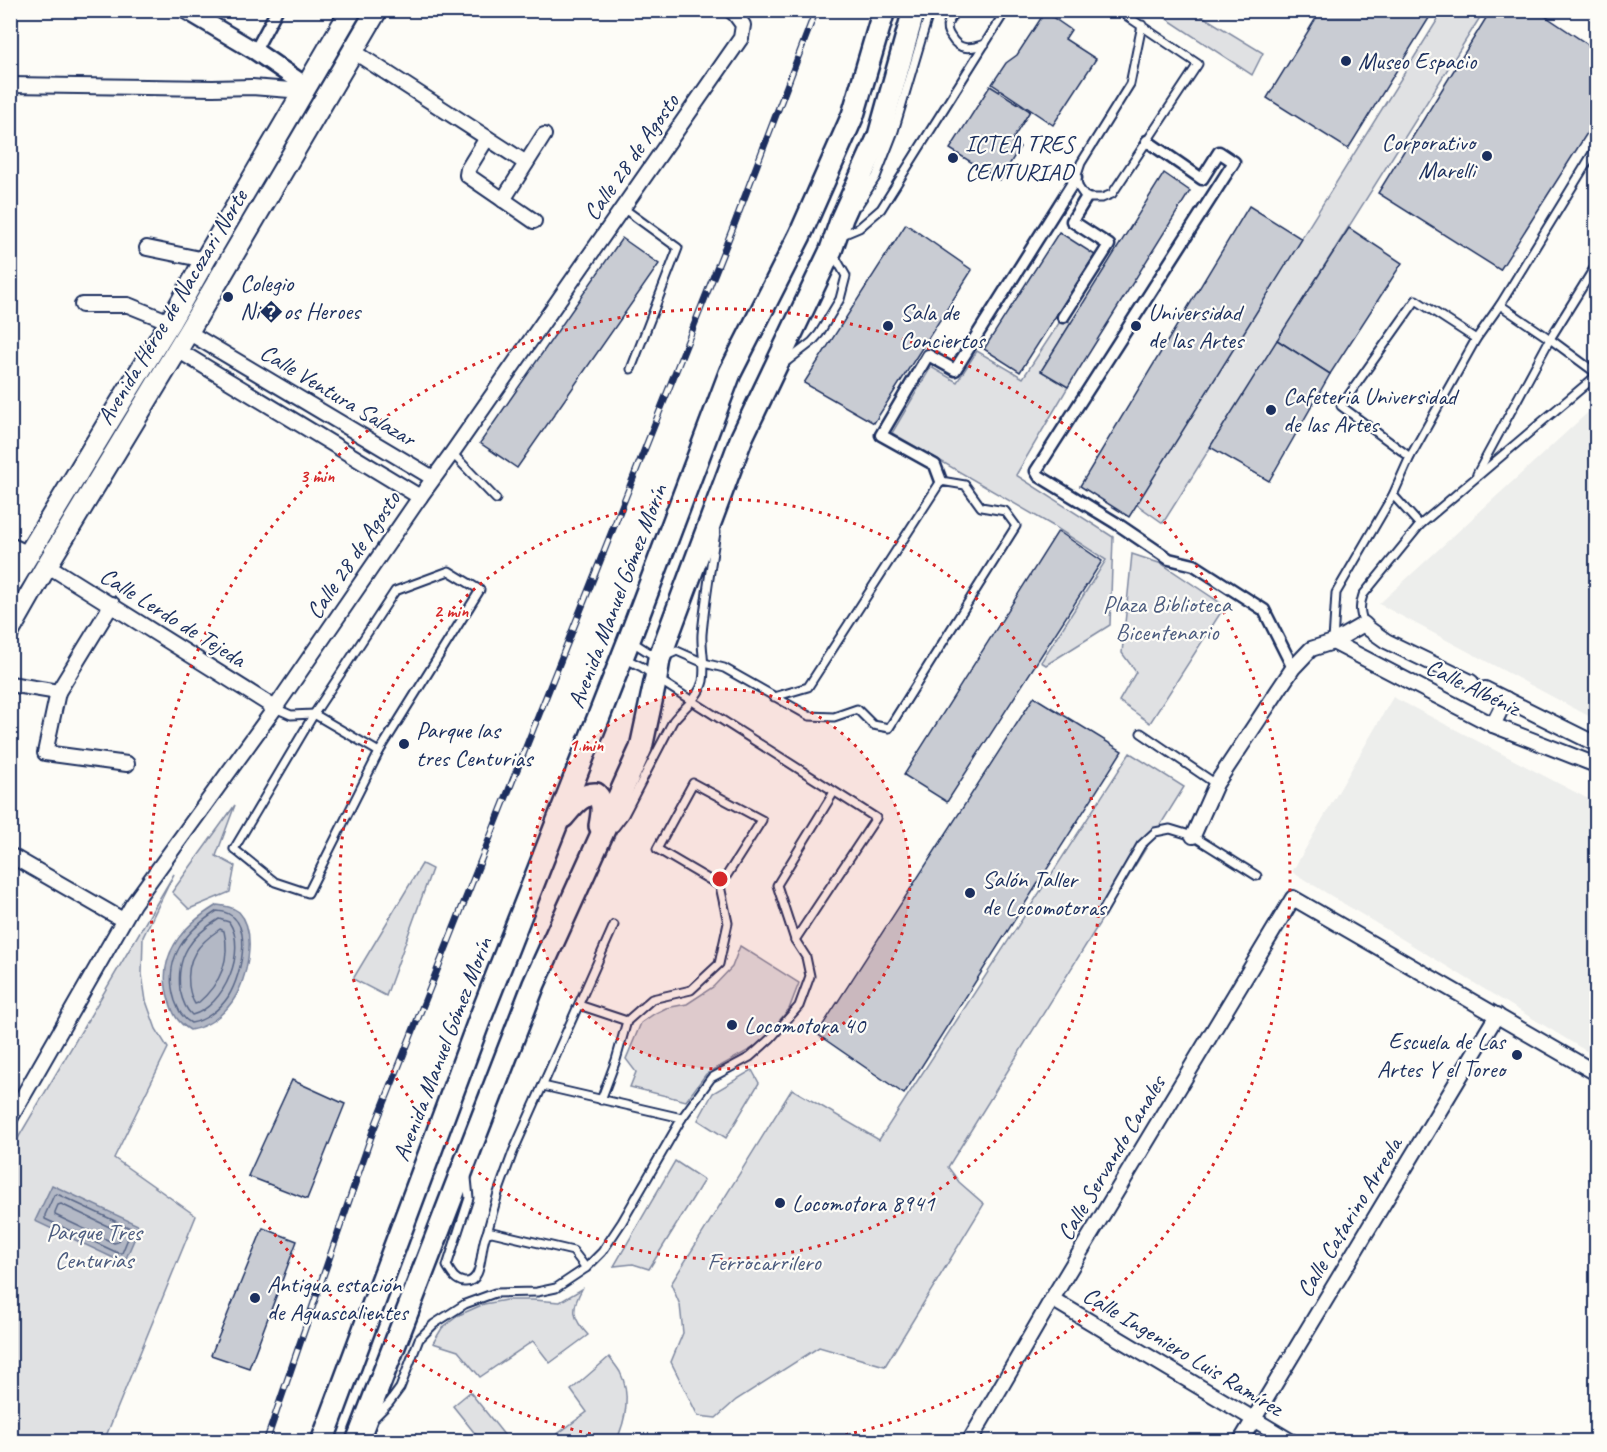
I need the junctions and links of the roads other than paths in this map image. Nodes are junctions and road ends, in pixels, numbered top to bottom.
1 (186, 10) edge
2 (277, 10) edge
3 (351, 10) edge
4 (377, 10) edge
5 (730, 10) edge
6 (884, 10) edge
7 (914, 10) edge
8 (930, 10) edge
9 (956, 10) edge
10 (1006, 10) edge
11 (1118, 10) edge
12 (1142, 25) junction
13 (985, 44) junction
14 (255, 51) junction
15 (353, 51) junction
16 (10, 85) edge
17 (305, 88) junction
18 (544, 135) dead end
19 (487, 138) junction
20 (1147, 141) junction
21 (1596, 148) edge
22 (526, 163) junction
23 (1076, 178) junction
24 (1086, 198) junction
25 (503, 200) junction
26 (623, 208) junction
27 (842, 219) junction
28 (534, 220) dead end
29 (833, 244) junction
30 (147, 248) dead end
31 (205, 260) junction
32 (1596, 265) edge
33 (82, 305) dead end
34 (1500, 305) junction
35 (1063, 317) dead end
36 (170, 322) junction
37 (188, 332) junction
38 (1476, 339) junction
39 (1550, 339) junction
40 (176, 349) junction
41 (631, 369) dead end
42 (774, 371) junction
43 (1596, 374) edge
44 (452, 453) junction
45 (1410, 457) junction
46 (433, 478) junction
47 (1475, 479) junction
48 (941, 481) junction
49 (1393, 495) junction
50 (420, 497) junction
51 (721, 497) junction
52 (496, 499) dead end
53 (1420, 525) junction
54 (10, 545) edge
55 (29, 554) junction
56 (47, 565) junction
57 (10, 585) edge
58 (112, 604) junction
59 (1364, 624) junction
60 (10, 630) edge
61 (1333, 642) junction
62 (1398, 646) junction
63 (625, 649) junction
64 (704, 663) junction
65 (1293, 668) junction
66 (657, 669) junction
67 (1387, 670) junction
68 (1471, 682) dead end
69 (10, 684) edge
70 (1485, 689) dead end
71 (58, 692) junction
72 (774, 697) junction
73 (1506, 699) junction
74 (693, 701) junction
75 (275, 708) junction
76 (314, 714) junction
77 (1493, 725) junction
78 (1141, 733) dead end
79 (1596, 744) edge
80 (379, 752) junction
81 (127, 764) dead end
82 (1596, 765) edge
83 (1216, 784) junction
84 (834, 792) junction
85 (555, 827) junction
86 (1193, 836) junction
87 (10, 855) edge
88 (589, 861) junction
89 (1257, 876) dead end
90 (720, 886) junction
91 (1101, 914) dead end
92 (123, 920) junction
93 (615, 925) dead end
94 (795, 940) junction
95 (579, 1005) junction
96 (1497, 1016) junction
97 (627, 1021) junction
98 (1596, 1073) edge
99 (543, 1086) junction
100 (600, 1100) junction
101 (682, 1118) junction
102 (10, 1119) edge
103 (465, 1160) junction
104 (487, 1233) junction
105 (586, 1268) junction
106 (1052, 1299) junction
107 (1253, 1419) junction
108 (360, 1435) edge
109 (322, 1442) edge
110 (969, 1442) edge
111 (1240, 1442) edge
112 (1292, 1442) edge

1 - 14 street
2 - 14 street
3 - 17 main road, Avenida Héroe de Nacozari Norte
4 - 15 main road, Avenida Héroe de Nacozari Norte
5 - 26 street, Calle 28 de Agosto
6 - 63 main road, Avenida Manuel Gómez Morín
7 - 27 main road
8 - 27 lane
9 - 13 lane
10 - 13 lane
11 - 12 lane
12 - 20 lane
12 - 23 lane
13 - 29 lane
14 - 17 street
15 - 19 street
15 - 37 main road, Avenida Héroe de Nacozari Norte
16 - 17 street
17 - 31 main road, Avenida Héroe de Nacozari Norte
18 - 22 street
19 - 22 street
19 - 25 street
20 - 24 lane
20 - 65 street
21 - 34 lane
22 - 25 street
23 - 24 lane
23 - 48 street
24 - 35 street
25 - 28 street
26 - 41 lane
26 - 44 street, Calle 28 de Agosto
27 - 29 main road
29 - 42 main road
29 - 42 lane
30 - 31 street
31 - 36 main road, Avenida Héroe de Nacozari Norte
32 - 39 lane
33 - 36 street
34 - 38 lane
34 - 39 lane
36 - 55 main road, Avenida Héroe de Nacozari Norte
37 - 40 main road, Avenida Héroe de Nacozari Norte
37 - 46 street, Calle Ventura Salazar
38 - 45 lane
38 - 45 lane
39 - 43 lane
39 - 47 lane
40 - 50 street, Calle Ventura Salazar
40 - 56 main road, Avenida Héroe de Nacozari Norte
42 - 51 main road
43 - 47 lane
44 - 46 street, Calle 28 de Agosto
44 - 52 lane
45 - 49 lane
46 - 50 street, Calle 28 de Agosto
47 - 53 lane
48 - 72 lane
48 - 72 lane
49 - 53 lane
49 - 61 lane
50 - 75 street, Calle 28 de Agosto
51 - 64 lane
51 - 66 main road
53 - 59 lane
54 - 55 street
55 - 57 main road, Avenida Héroe de Nacozari Norte
56 - 58 street, Calle Lerdo de Tejeda
56 - 60 main road, Avenida Héroe de Nacozari Norte
58 - 71 street
58 - 75 street, Calle Lerdo de Tejeda
59 - 61 street
59 - 62 street, Calle Albéniz
61 - 65 street
61 - 67 street, Calle Albéniz
62 - 67 street
62 - 68 street, Calle Albéniz
63 - 66 lane
63 - 66 lane
63 - 85 main road, Avenida Manuel Gómez Morín
64 - 66 lane
64 - 72 lane
64 - 74 lane
65 - 83 street
66 - 74 lane
66 - 88 main road
67 - 77 street, Calle Albéniz
69 - 71 street
70 - 73 street, Calle Albéniz
71 - 81 street
73 - 77 street
73 - 79 street, Calle Albéniz
74 - 84 lane
74 - 88 lane
75 - 76 lane
75 - 92 street, Calle 28 de Agosto
76 - 80 lane
76 - 80 lane
76 - 80 lane
77 - 82 street, Calle Albéniz
78 - 83 lane
83 - 86 street
84 - 94 lane
84 - 94 lane
85 - 88 main road
85 - 109 main road, Avenida Manuel Gómez Morín
86 - 89 lane
86 - 91 lane
87 - 92 street
88 - 103 main road
90 - 90 lane
90 - 97 lane
92 - 102 street, Calle 28 de Agosto
93 - 95 lane
94 - 101 lane
95 - 97 lane
95 - 99 lane
96 - 98 street
96 - 106 street, Calle Servando Canales
96 - 107 street, Calle Catarino Arreola
97 - 100 lane
99 - 100 lane
99 - 104 lane
100 - 101 lane
101 - 105 lane
103 - 104 lane
103 - 108 main road
104 - 105 lane
105 - 108 lane
106 - 107 street, Calle Ingeniero Luis Ramírez
106 - 110 street, Calle Servando Canales
107 - 111 street, Calle Catarino Arreola
107 - 112 street, Calle Ingeniero Luis Ramírez

